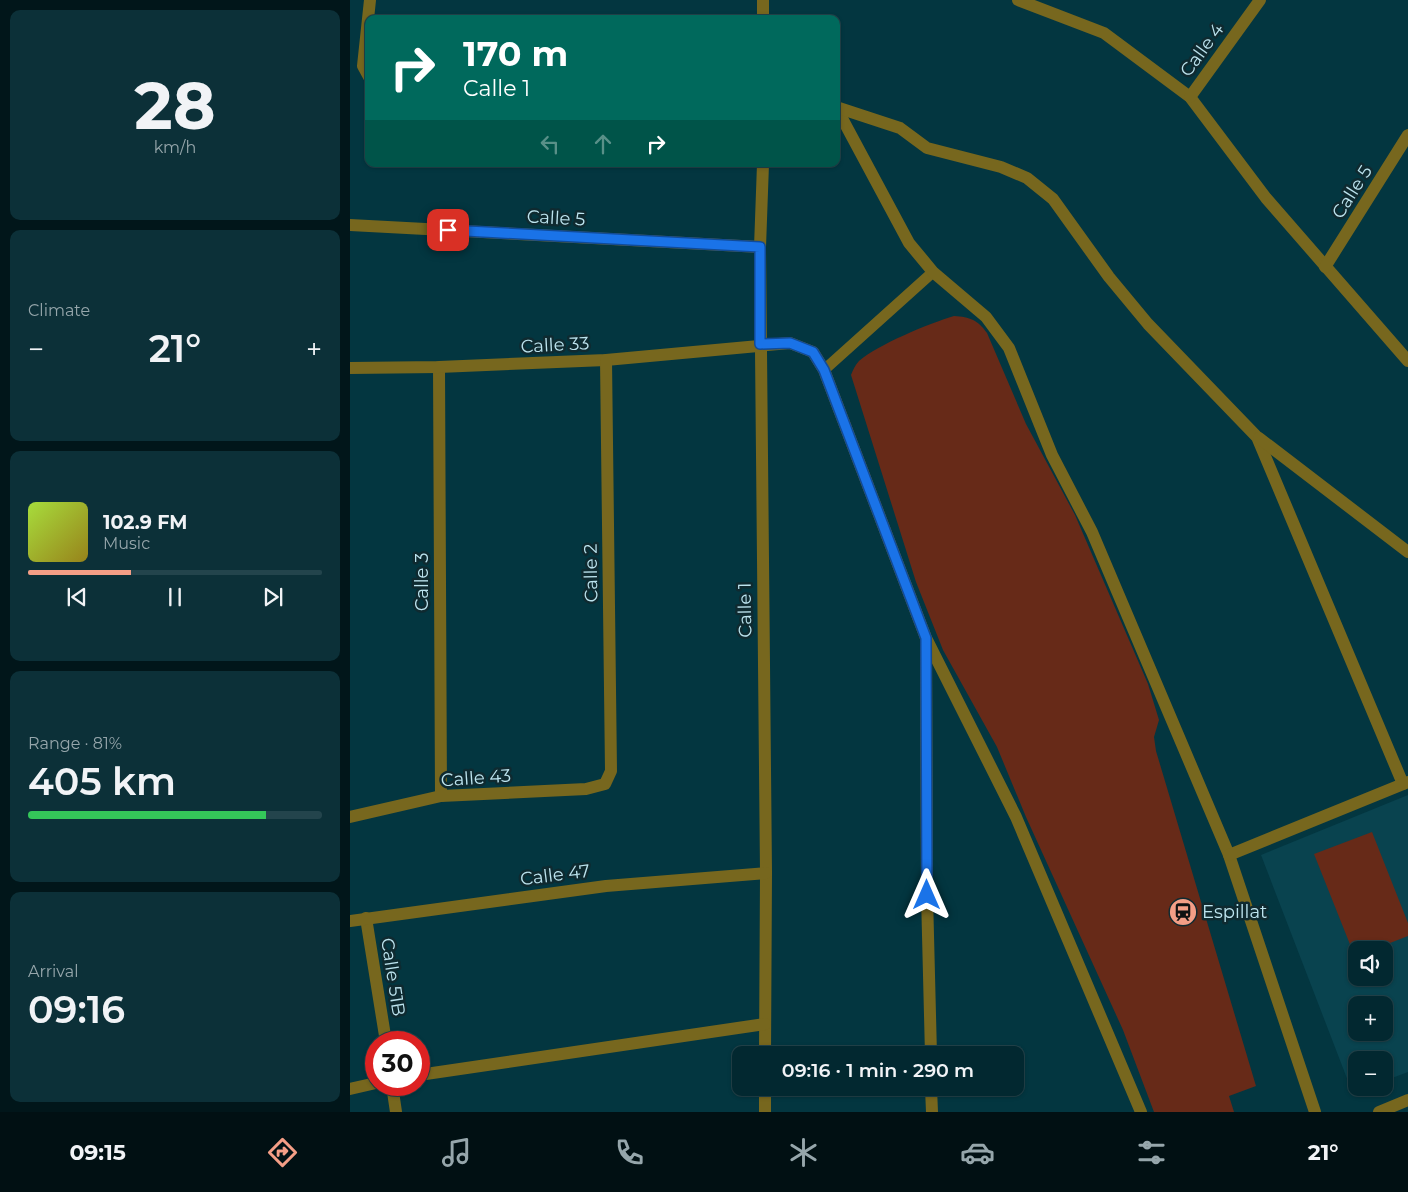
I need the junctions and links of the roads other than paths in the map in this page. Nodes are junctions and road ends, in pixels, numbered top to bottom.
1 (370, 0) edge
2 (762, 0) edge
3 (1018, 0) edge
4 (1260, 0) edge
5 (368, 15) edge
6 (763, 15) edge
7 (365, 47) edge
8 (365, 70) edge
9 (1190, 97) junction
10 (840, 108) edge
11 (840, 114) edge
12 (1408, 135) edge
13 (763, 167) edge
14 (350, 225) edge
15 (760, 247) junction
16 (1325, 267) junction
17 (933, 272) junction
18 (760, 344) junction
19 (1407, 358) edge
20 (606, 360) junction
21 (350, 368) edge
22 (439, 368) junction
23 (824, 370) junction
24 (1257, 437) junction
25 (1408, 552) edge
26 (926, 638) junction
27 (1405, 783) edge
28 (605, 784) joint
29 (441, 796) junction
30 (350, 817) edge
31 (1229, 855) junction
32 (766, 873) junction
33 (366, 918) junction
34 (350, 921) edge
35 (765, 1024) junction
36 (384, 1031) edge
37 (765, 1046) edge
38 (931, 1046) edge
39 (430, 1073) edge
40 (365, 1086) edge
41 (350, 1089) edge
42 (394, 1096) edge
43 (764, 1096) edge
44 (931, 1096) edge
45 (1408, 1100) edge
46 (396, 1112) edge
47 (764, 1112) edge
48 (932, 1112) edge
49 (1141, 1112) edge
50 (1315, 1112) edge
51 (1379, 1112) edge

1 - 5 street
2 - 6 street
3 - 9 street
4 - 9 street, Calle 4
7 - 8 street
9 - 16 street
10 - 24 street
11 - 17 street
12 - 16 street, Calle 5
13 - 15 street, Calle 1
14 - 15 street, Calle 5
15 - 18 street, Calle 1
16 - 19 street
17 - 23 lane
17 - 31 street
18 - 20 street, Calle 33
18 - 23 street, Calle 33
18 - 32 street, Calle 1
20 - 22 street, Calle 33
20 - 28 street, Calle 2
21 - 22 street, Calle 33
22 - 29 street, Calle 3
23 - 26 street, Calle 33
24 - 25 street
24 - 27 street
26 - 38 street
26 - 49 street
27 - 31 street
28 - 29 street, Calle 43
29 - 30 street, Calle 43
31 - 50 street
32 - 33 street, Calle 47
32 - 35 street, Calle 1
33 - 34 street, Calle 47
33 - 36 street, Calle 51B
35 - 37 street, Calle 1
35 - 39 street
40 - 41 street
42 - 46 street
43 - 47 street
44 - 48 street
45 - 51 street

